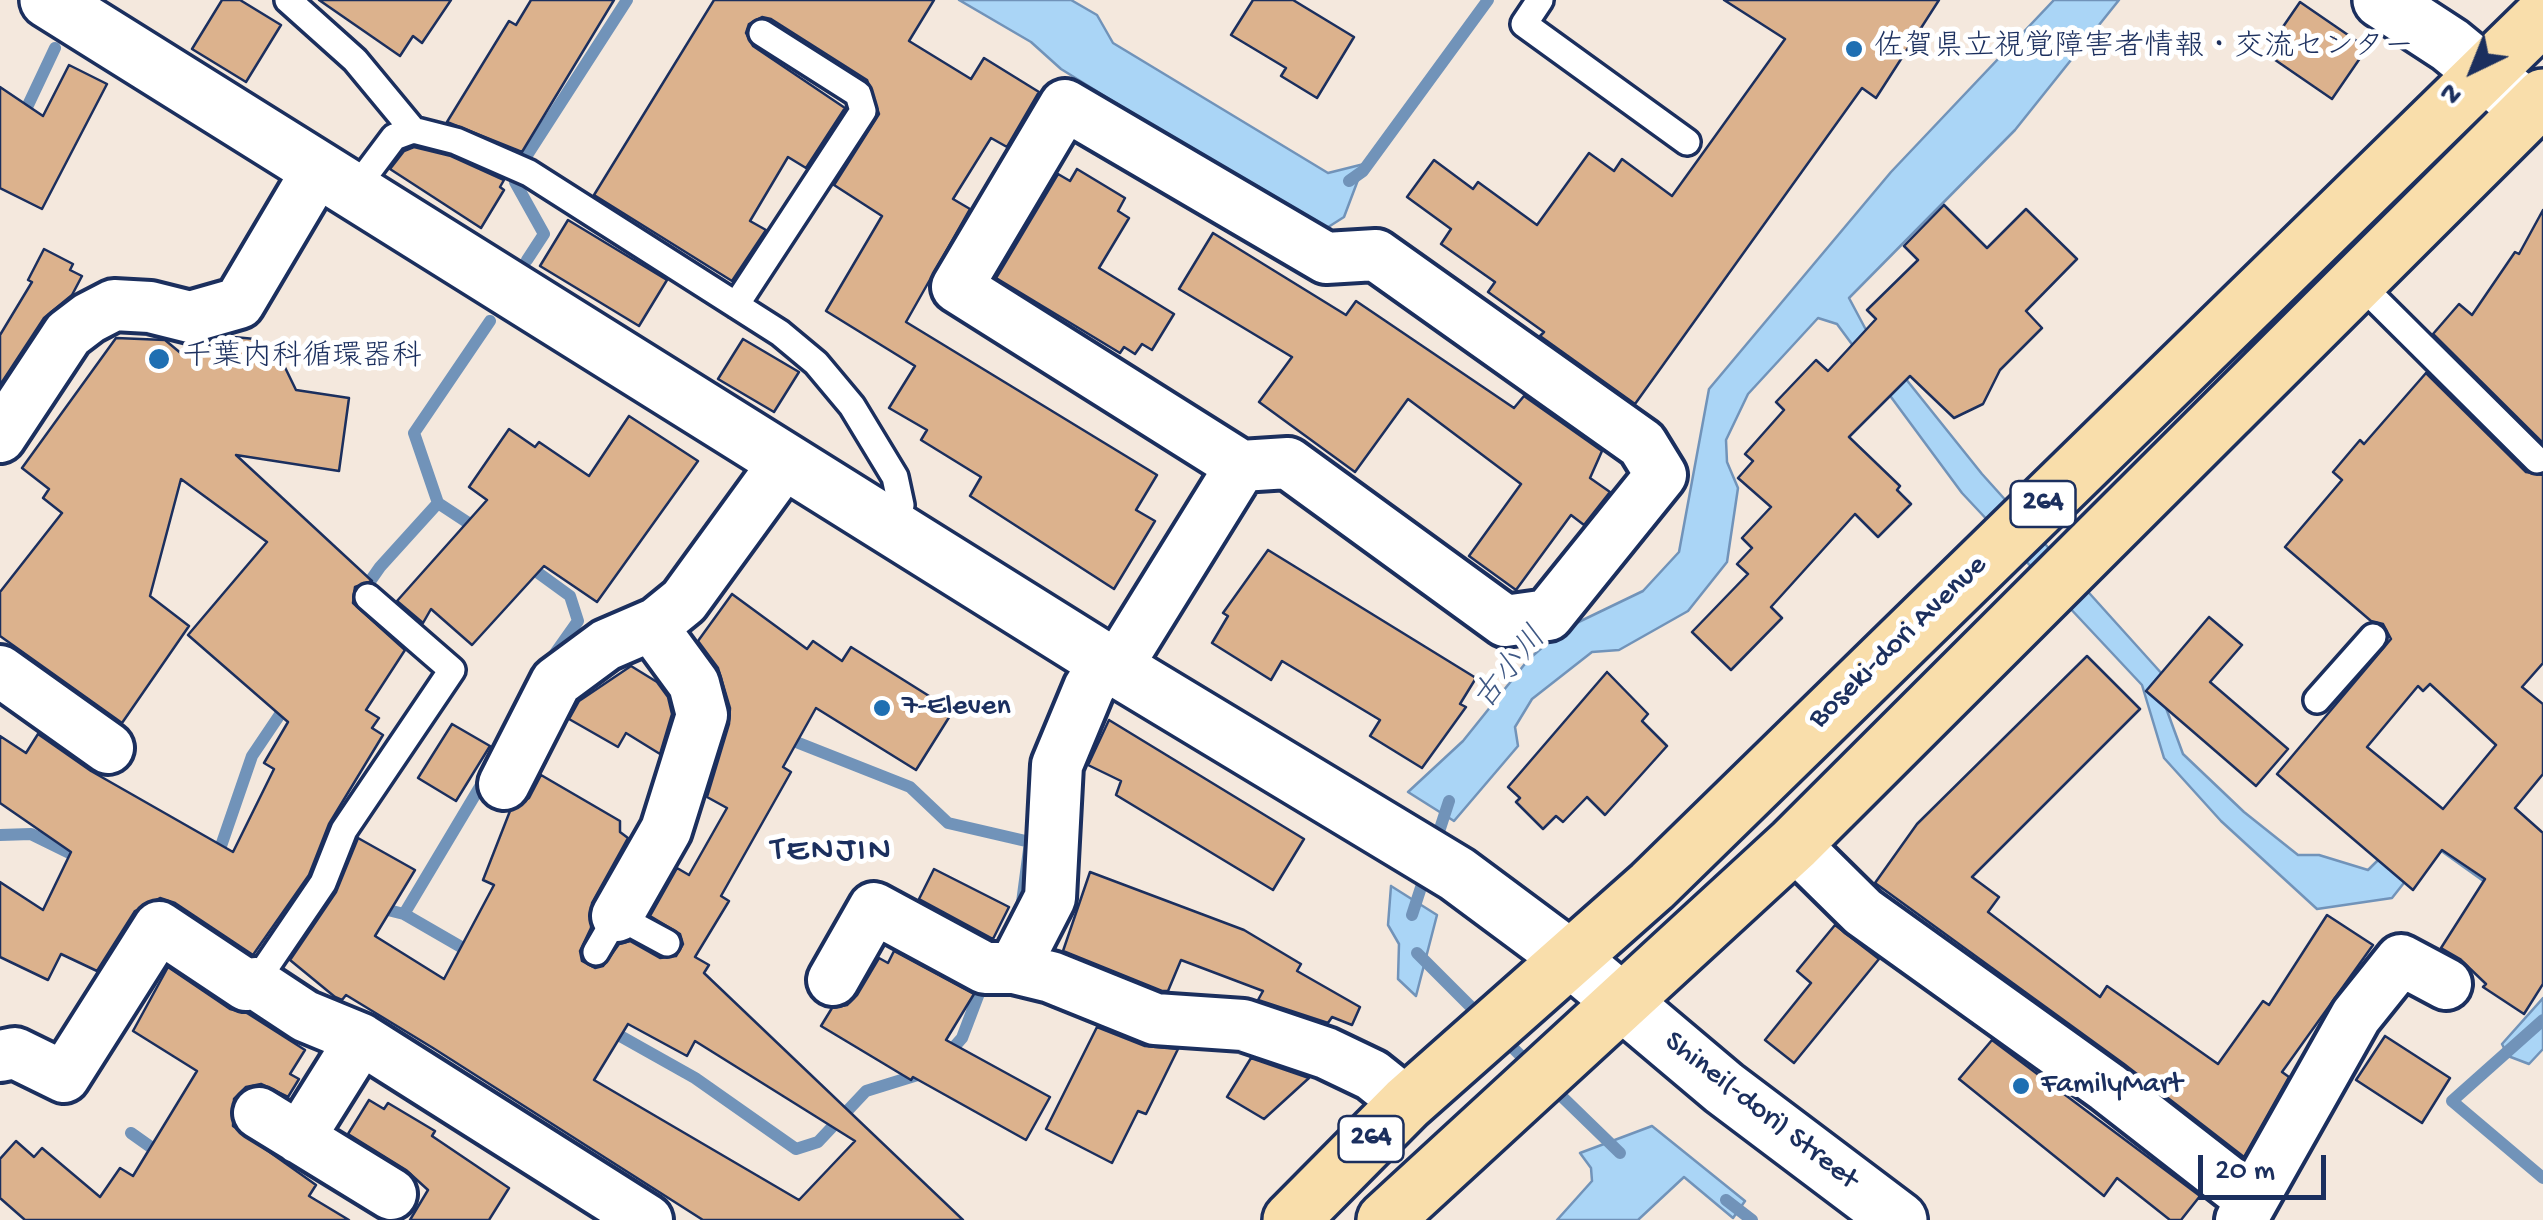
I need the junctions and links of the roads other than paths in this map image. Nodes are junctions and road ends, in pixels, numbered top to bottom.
1 (48, 0) edge
2 (288, 0) edge
3 (1540, 0) edge
4 (2381, 0) edge
5 (2543, 16) edge
6 (762, 33) dead end
7 (2486, 74) junction
8 (2539, 110) edge
9 (413, 130) junction
10 (1687, 142) dead end
11 (334, 182) junction
12 (2358, 282) junction
13 (736, 305) junction
14 (0, 438) edge
15 (2537, 460) dead end
16 (785, 462) junction
17 (1240, 466) junction
18 (895, 530) junction
19 (368, 597) dead end
20 (657, 623) junction
21 (2373, 637) dead end
22 (1111, 664) junction
23 (0, 670) edge
24 (2317, 700) dead end
25 (108, 748) dead end
26 (504, 784) dead end
27 (1794, 844) junction
28 (607, 934) joint
29 (667, 943) dead end
30 (998, 969) junction
31 (1554, 973) junction
32 (833, 980) dead end
33 (254, 983) junction
34 (2446, 984) dead end
35 (1606, 1017) junction
36 (361, 1039) junction
37 (0, 1056) edge
38 (1408, 1103) junction
39 (391, 1194) dead end
40 (2246, 1210) edge
41 (647, 1220) edge
42 (1291, 1220) edge
43 (1385, 1220) edge
44 (1899, 1220) edge

1 - 11 street, Shinei(-dori) Street
2 - 9 lane
3 - 10 lane
4 - 7 street
5 - 7 highway, Boseki-dori Avenue / 264
6 - 13 lane
7 - 8 street
7 - 31 highway, Boseki-dori Avenue / 264
8 - 12 highway, 264
9 - 11 lane
9 - 13 lane
11 - 14 street
11 - 16 street, Shinei(-dori) Street
12 - 15 lane
12 - 27 highway, 264
13 - 18 lane
16 - 18 street, Shinei(-dori) Street
16 - 20 street
17 - 17 street
17 - 22 street
18 - 22 street, Shinei(-dori) Street
19 - 33 lane
20 - 26 street
20 - 28 street
21 - 24 lane
22 - 30 street
22 - 31 street, Shinei(-dori) Street
23 - 25 street
27 - 35 highway, 264
27 - 40 street
28 - 29 lane
30 - 32 street
30 - 38 street
31 - 35 street, Shinei(-dori) Street
31 - 38 highway, Boseki-dori Avenue / 264
33 - 36 street
33 - 37 street
34 - 40 street
35 - 43 highway, 264
35 - 44 street, Shinei(-dori) Street
36 - 39 street
36 - 41 street
38 - 42 highway, Boseki-dori Avenue / 264

